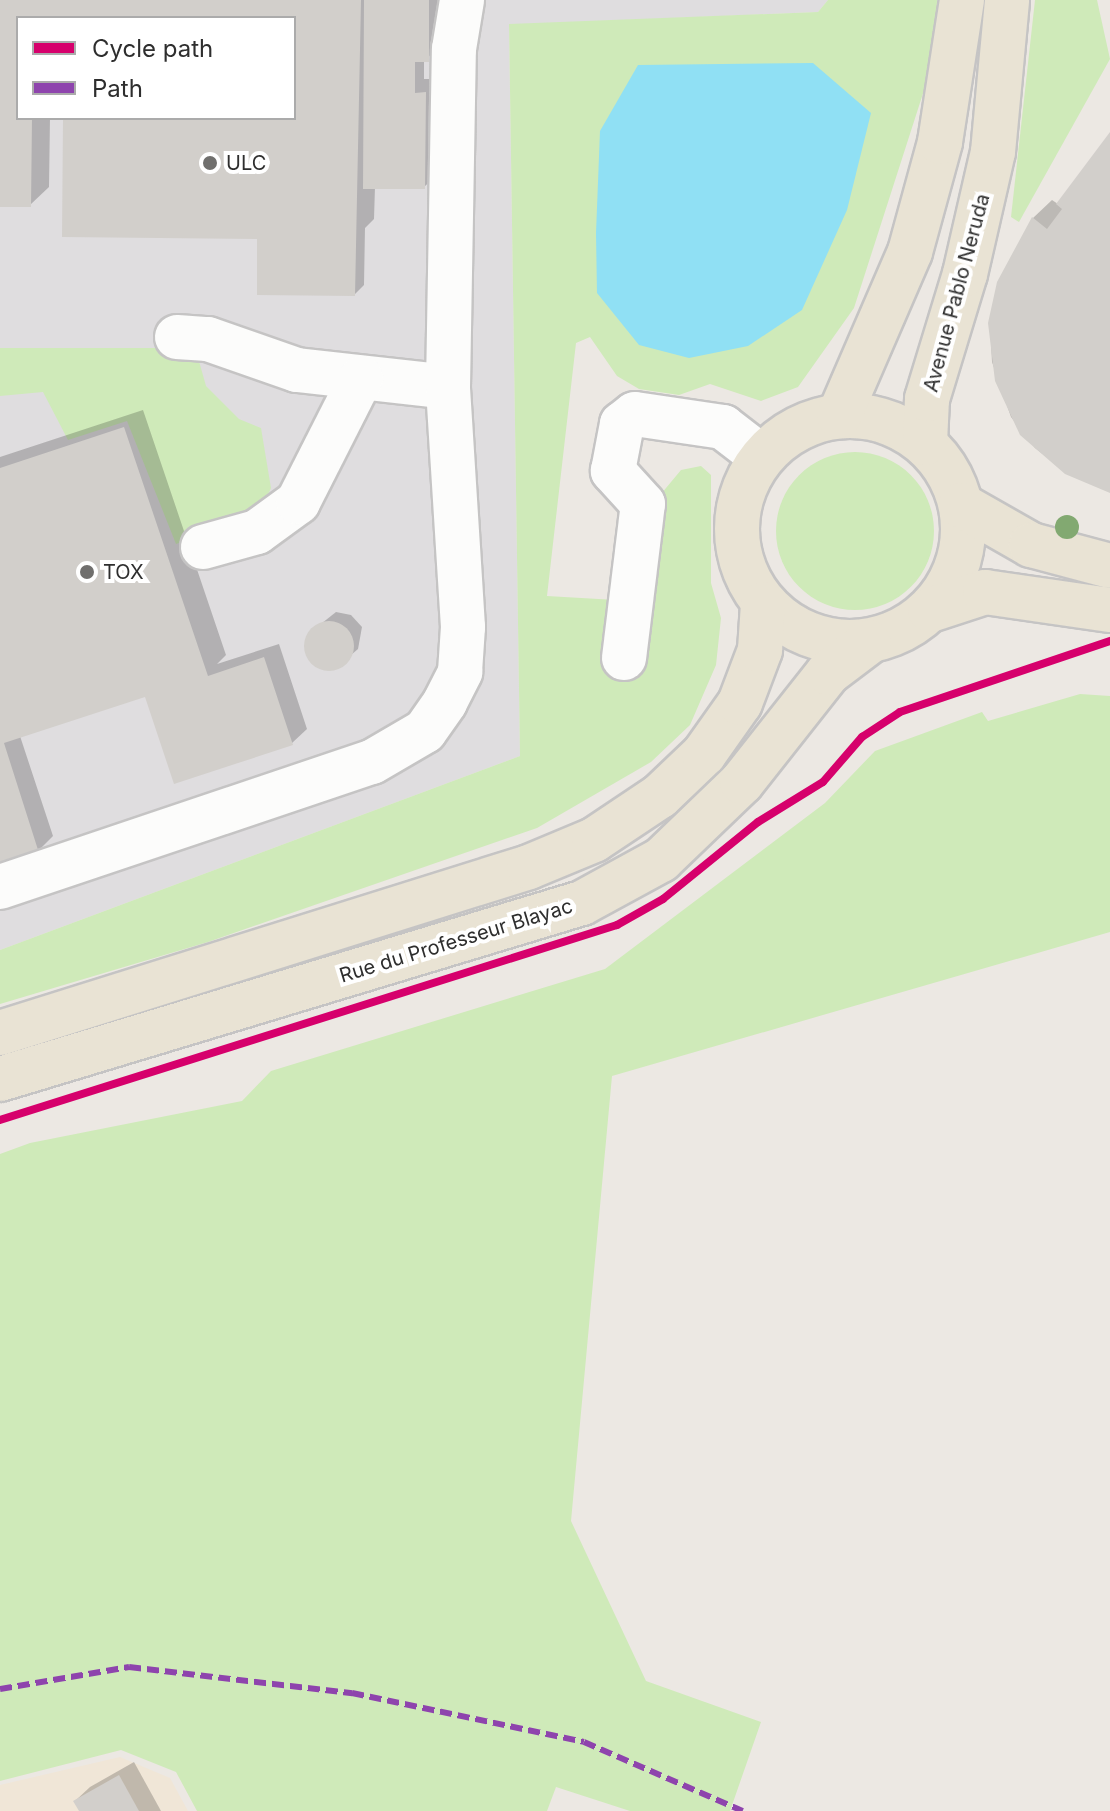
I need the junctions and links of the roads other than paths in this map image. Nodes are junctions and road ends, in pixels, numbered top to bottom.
1 (462, 0) edge
2 (962, 0) edge
3 (1007, 0) edge
4 (177, 337) dead end
5 (361, 378) junction
6 (448, 387) junction
7 (839, 416) junction
8 (925, 443) junction
9 (762, 457) junction
10 (961, 505) junction
11 (203, 547) dead end
12 (1110, 566) edge
13 (763, 604) junction
14 (930, 610) junction
15 (1110, 610) edge
16 (869, 642) junction
17 (624, 658) dead end
18 (0, 887) edge
19 (0, 1033) edge
20 (0, 1079) edge

1 - 6 lane
2 - 7 main road
3 - 8 main road, Avenue Pablo Neruda
4 - 5 lane
5 - 6 lane
5 - 11 lane
6 - 18 lane
7 - 8 main road
7 - 9 main road
8 - 10 main road
9 - 13 main road
9 - 17 lane
10 - 12 main road
10 - 14 main road
13 - 16 main road
13 - 19 main road
14 - 15 main road
14 - 16 main road
16 - 20 main road, Rue du Professeur Blayac

